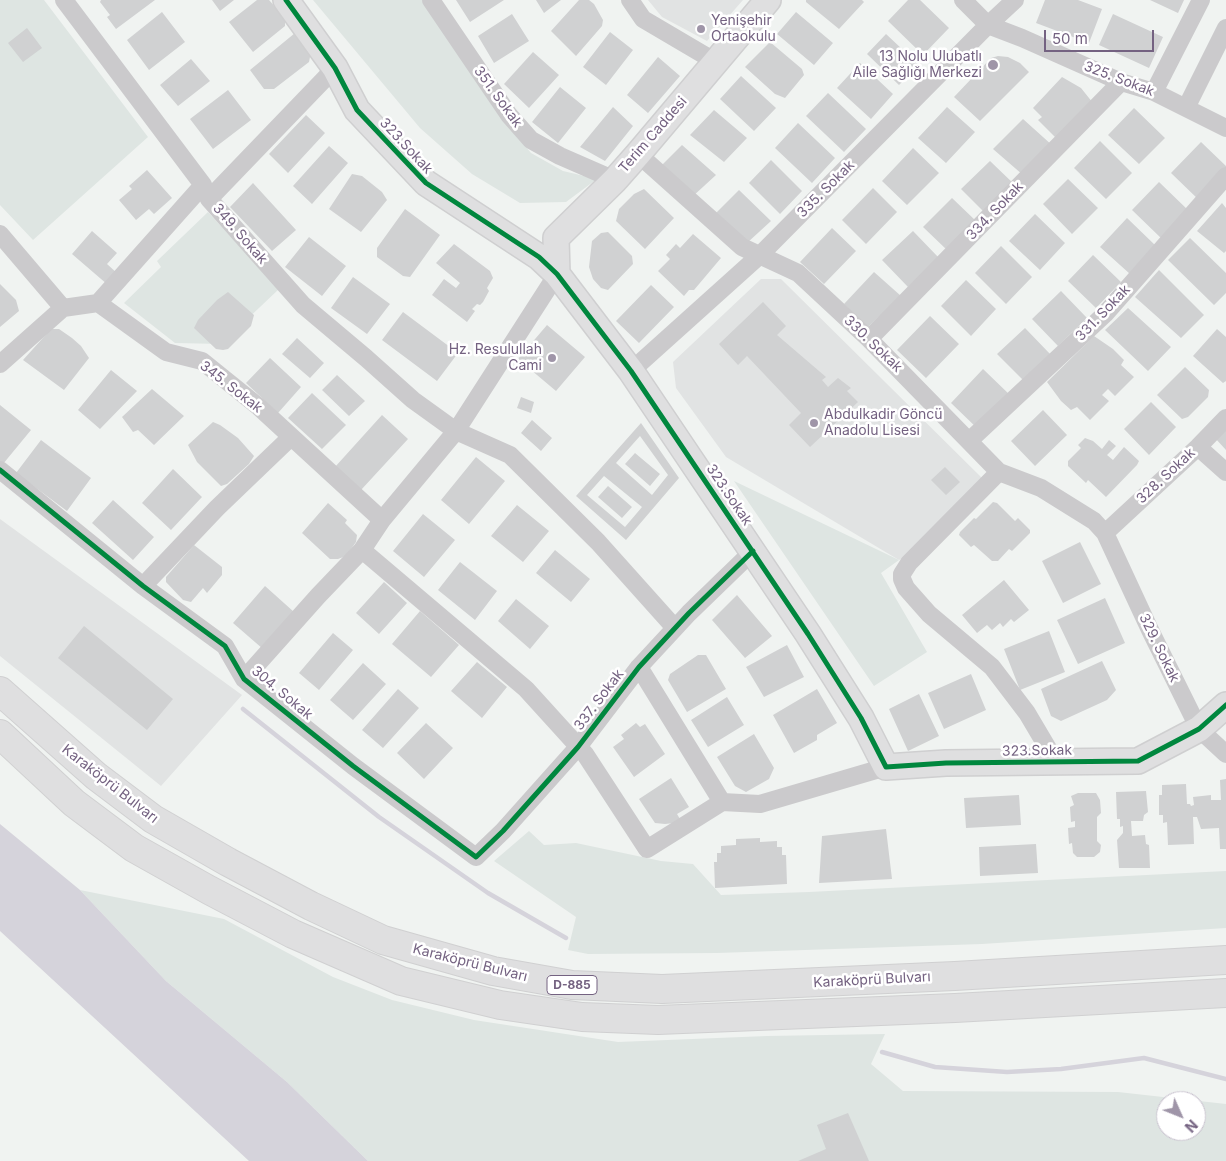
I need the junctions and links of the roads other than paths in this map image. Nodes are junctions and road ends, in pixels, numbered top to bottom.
1 (65, 0) edge
2 (286, 0) edge
3 (431, 0) edge
4 (630, 0) edge
5 (768, 0) edge
6 (962, 0) edge
7 (1015, 0) edge
8 (1201, 0) edge
9 (988, 25) junction
10 (1226, 28) edge
11 (716, 62) junction
12 (335, 68) junction
13 (1121, 82) junction
14 (1154, 92) junction
15 (1186, 108) junction
16 (1226, 128) edge
17 (638, 154) junction
18 (1226, 176) edge
19 (615, 180) junction
20 (206, 192) junction
21 (0, 234) edge
22 (760, 255) junction
23 (557, 274) junction
24 (98, 303) junction
25 (63, 308) junction
26 (870, 339) junction
27 (0, 364) edge
28 (631, 371) junction
29 (1226, 418) edge
30 (456, 431) junction
31 (291, 437) junction
32 (969, 441) junction
33 (1198, 447) junction
34 (0, 470) edge
35 (999, 472) junction
36 (1226, 472) edge
37 (382, 520) junction
38 (1105, 533) junction
39 (362, 550) junction
40 (752, 551) junction
41 (143, 586) junction
42 (675, 628) junction
43 (639, 667) junction
44 (244, 679) junction
45 (0, 691) edge
46 (1226, 705) edge
47 (1199, 728) junction
48 (0, 734) edge
49 (578, 747) junction
50 (1226, 754) edge
51 (1056, 762) junction
52 (886, 767) junction
53 (722, 802) junction
54 (466, 850) joint
55 (1226, 960) edge
56 (1224, 994) edge

1 - 20 street, 349. Sokak
2 - 12 street, 323.Sokak
3 - 19 street, 351. Sokak
4 - 11 street
5 - 11 street, Terim Caddesi
6 - 9 street, 325. Sokak
7 - 9 street, 335. Sokak
8 - 14 street
9 - 13 street, 325. Sokak
9 - 22 street, 335. Sokak
10 - 15 street
11 - 17 street, Terim Caddesi
12 - 20 street
12 - 23 street, 323.Sokak
13 - 14 street, 325. Sokak
13 - 26 street, 334. Sokak
14 - 15 street, 325. Sokak
15 - 16 street, 325. Sokak
17 - 19 street, Terim Caddesi
17 - 22 street, 330. Sokak
18 - 32 street, 331. Sokak
19 - 23 street, Terim Caddesi
20 - 24 street
20 - 30 street, 349. Sokak
21 - 25 street
22 - 26 street, 330. Sokak
22 - 28 street, 335. Sokak
23 - 28 street, 323.Sokak
23 - 30 street
24 - 25 street
24 - 31 street, 345. Sokak
25 - 27 street
26 - 32 street, 330. Sokak
28 - 40 street, 323.Sokak
29 - 33 street, 328. Sokak
30 - 37 street
30 - 42 street, 349. Sokak
31 - 37 street, 345. Sokak
31 - 41 street
32 - 35 street, 330. Sokak
33 - 36 street
33 - 38 street, 328. Sokak
34 - 41 street, 304. Sokak
35 - 38 street, 330. Sokak
35 - 51 street
37 - 39 street
38 - 47 street, 329. Sokak
39 - 44 street
39 - 49 street
40 - 42 street, 337. Sokak
40 - 52 street, 323.Sokak
41 - 44 street, 304. Sokak
42 - 43 street, 337. Sokak
43 - 49 street, 337. Sokak
43 - 53 street
44 - 54 street, 304. Sokak
45 - 55 highway, Karaköprü Bulvarı / D-885
46 - 47 street, 323.Sokak
47 - 50 street, 329. Sokak
47 - 51 street, 323.Sokak
48 - 56 highway, D-885
49 - 53 street
49 - 54 street, 337. Sokak
51 - 52 street, 323.Sokak
52 - 53 street

